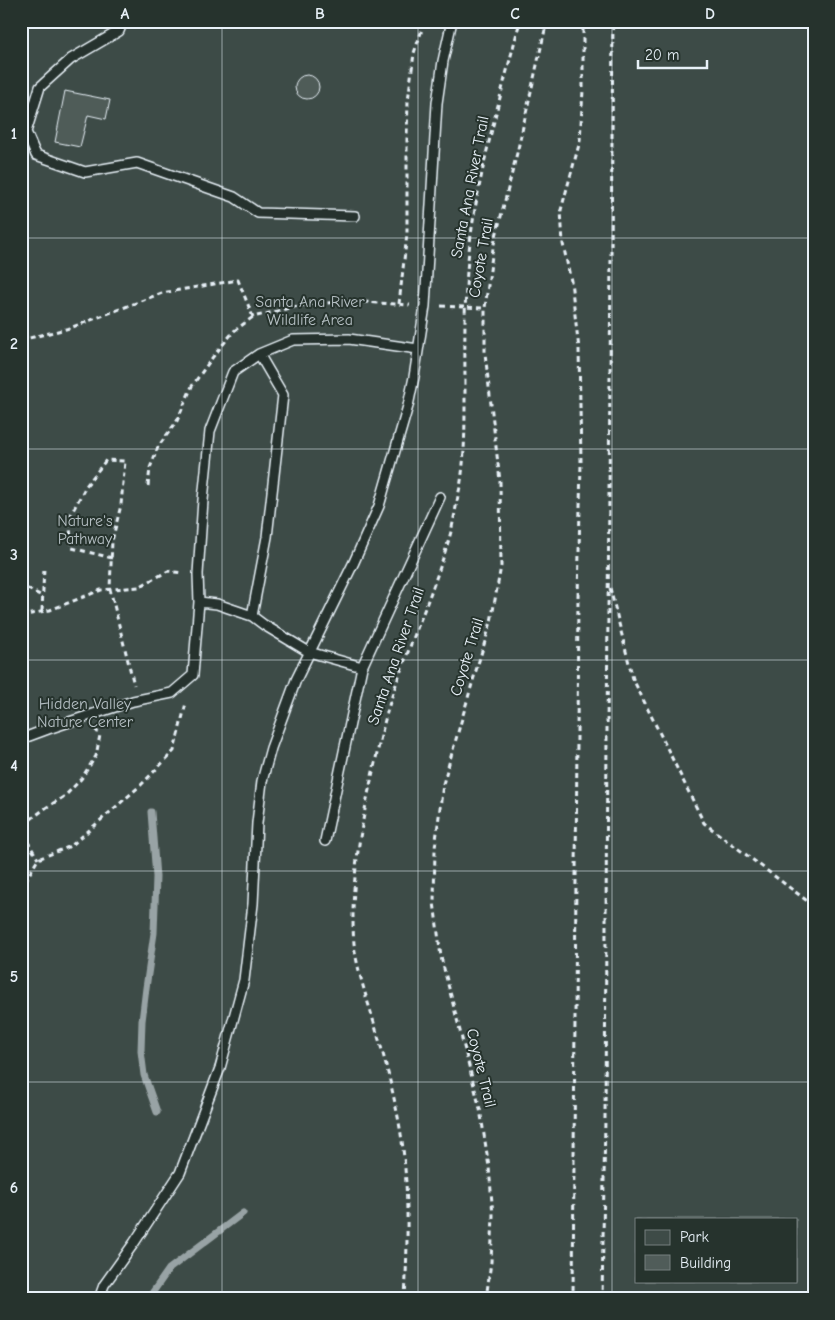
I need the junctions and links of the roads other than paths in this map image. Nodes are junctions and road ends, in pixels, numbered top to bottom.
1 (123, 21) edge
2 (452, 21) edge
3 (355, 216) dead end
4 (418, 350) junction
5 (259, 354) junction
6 (440, 496) dead end
7 (199, 602) junction
8 (252, 616) junction
9 (309, 652) junction
10 (362, 667) junction
11 (21, 739) edge
12 (325, 841) dead end
13 (99, 1299) edge

1 - 3 lane
2 - 4 lane
4 - 5 lane
4 - 9 lane
5 - 7 lane
5 - 8 lane
6 - 10 lane
7 - 8 lane
7 - 11 lane
8 - 9 lane
9 - 10 lane
9 - 13 lane
10 - 12 lane

